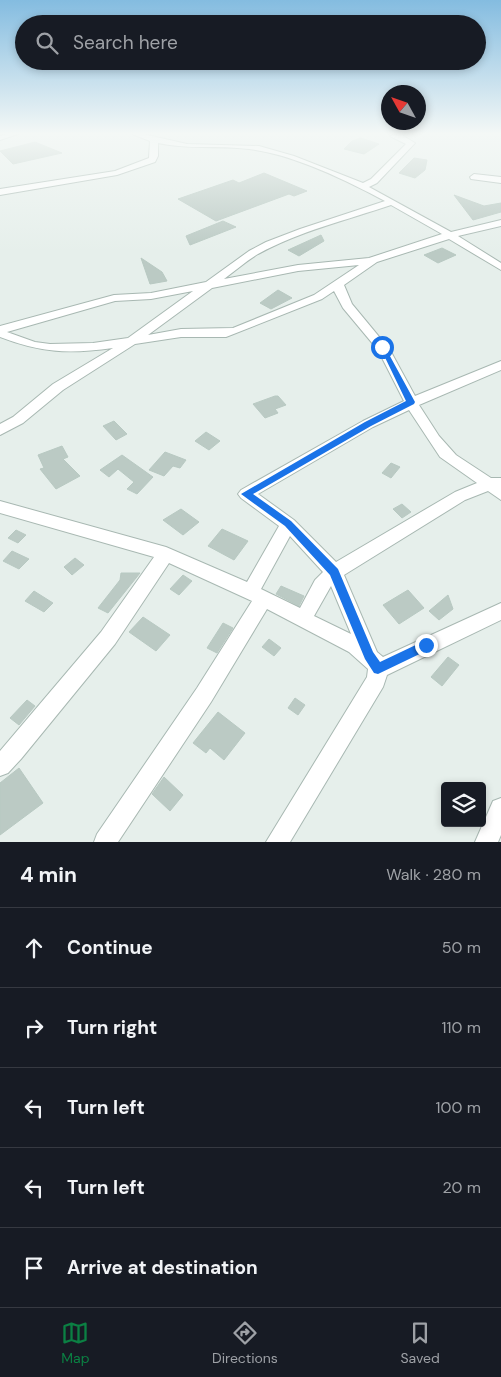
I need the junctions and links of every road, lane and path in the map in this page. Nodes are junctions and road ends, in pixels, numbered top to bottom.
1 (111, 173) edge
2 (330, 173) edge
3 (382, 173) edge
4 (474, 177) dead end
5 (501, 180) edge
6 (362, 187) junction
7 (0, 192) edge
8 (391, 202) junction
9 (501, 223) edge
10 (450, 235) junction
11 (372, 260) junction
12 (501, 267) edge
13 (338, 283) junction
14 (207, 286) junction
15 (0, 331) edge
16 (132, 341) junction
17 (501, 366) edge
18 (411, 402) junction
19 (0, 430) edge
20 (497, 486) edge
21 (0, 506) edge
22 (288, 524) junction
23 (166, 554) junction
24 (334, 572) junction
25 (257, 596) junction
26 (498, 617) edge
27 (302, 620) junction
28 (374, 662) junction
29 (0, 765) edge
30 (501, 810) edge
31 (105, 842) edge
32 (277, 842) edge
33 (486, 842) edge

1 - 7 street
2 - 6 street
3 - 6 street
4 - 5 street
6 - 8 street
8 - 10 street
8 - 14 street
9 - 10 street
10 - 11 street
10 - 12 street
11 - 13 street
11 - 14 street
13 - 16 street
13 - 18 street
14 - 15 street
14 - 16 street
15 - 16 street
16 - 19 street
17 - 18 street
18 - 20 street
18 - 22 street
20 - 24 street
21 - 23 street
22 - 24 street
22 - 25 street
23 - 25 street
23 - 29 street
24 - 27 street
24 - 28 street
25 - 27 street
25 - 31 street
26 - 28 street
27 - 28 street
28 - 32 street
30 - 33 street

